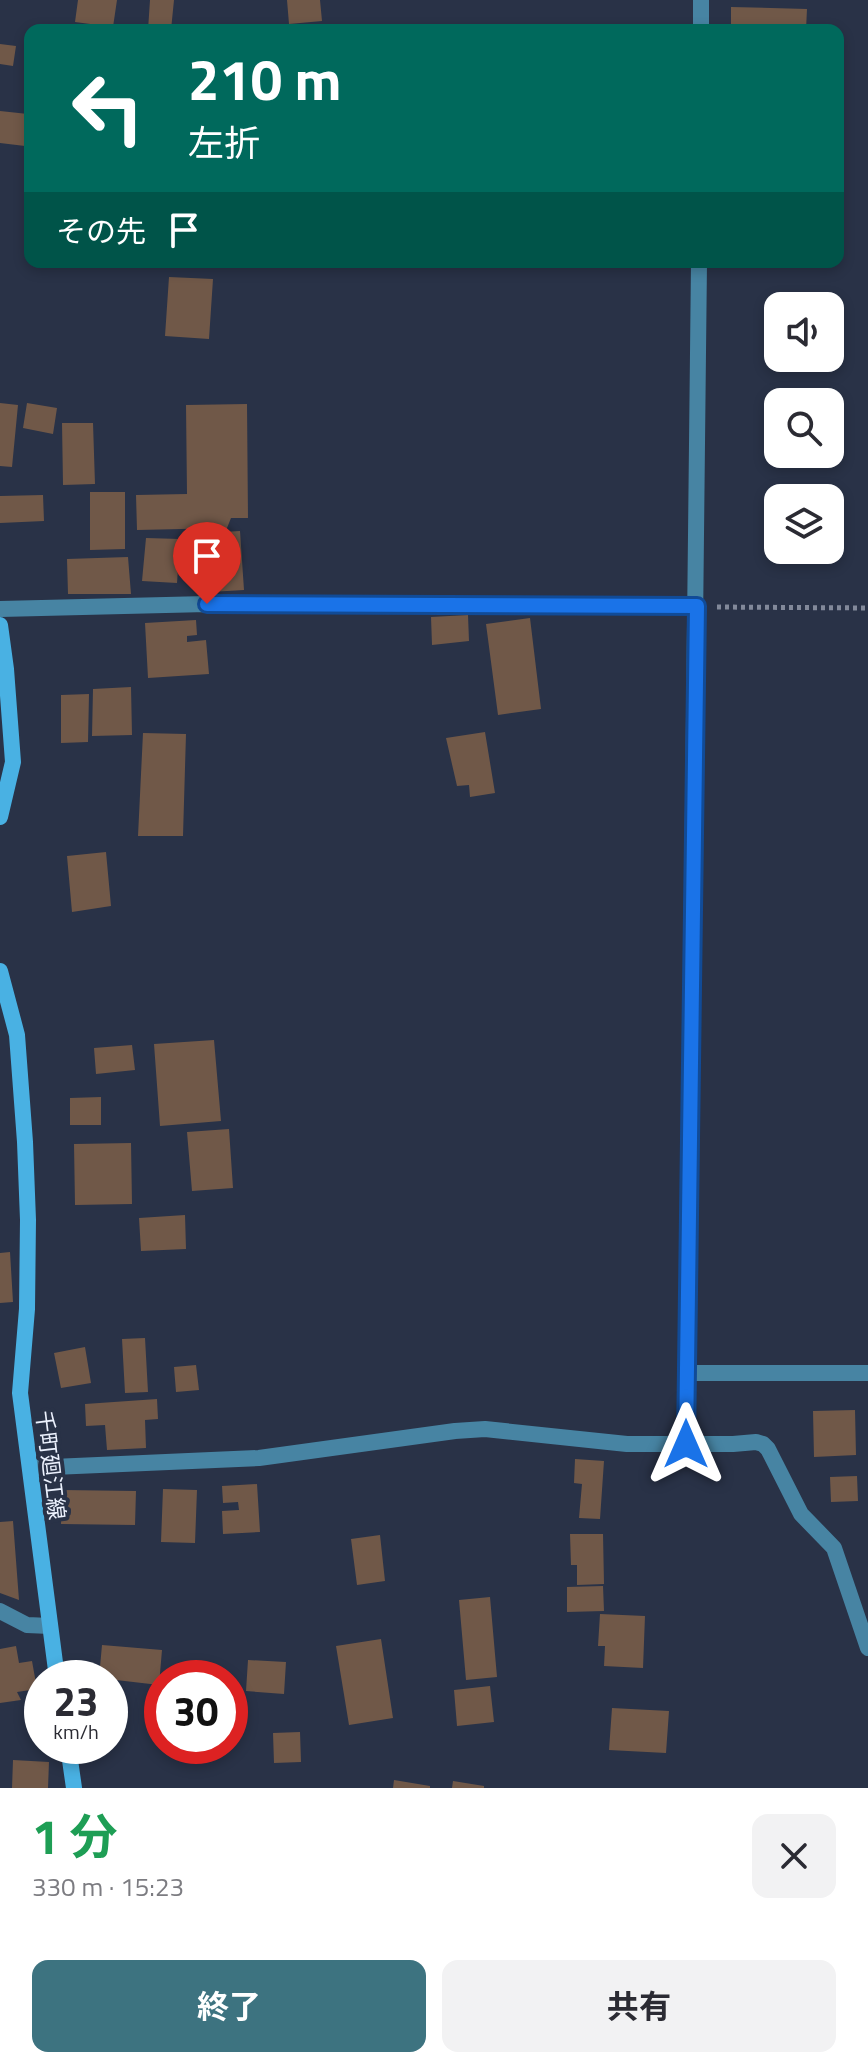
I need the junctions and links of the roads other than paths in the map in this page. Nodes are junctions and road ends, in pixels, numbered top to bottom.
1 (701, 0) edge
2 (701, 24) edge
3 (699, 268) edge
4 (697, 606) junction
5 (0, 609) edge
6 (0, 625) edge
7 (0, 817) edge
8 (0, 971) edge
9 (686, 1373) junction
10 (868, 1373) edge
11 (686, 1444) junction
12 (30, 1468) junction
13 (0, 1611) edge
14 (50, 1626) junction
15 (868, 1648) edge
16 (55, 1660) edge
17 (71, 1764) edge
18 (74, 1788) edge

1 - 2 street
3 - 4 street
4 - 5 street
4 - 9 street
6 - 7 main road
8 - 12 main road, 千町廻江線
9 - 10 street
9 - 11 street
11 - 12 street
11 - 15 street
12 - 14 main road, 千町廻江線
13 - 14 street
14 - 16 main road, 千町廻江線
17 - 18 main road

